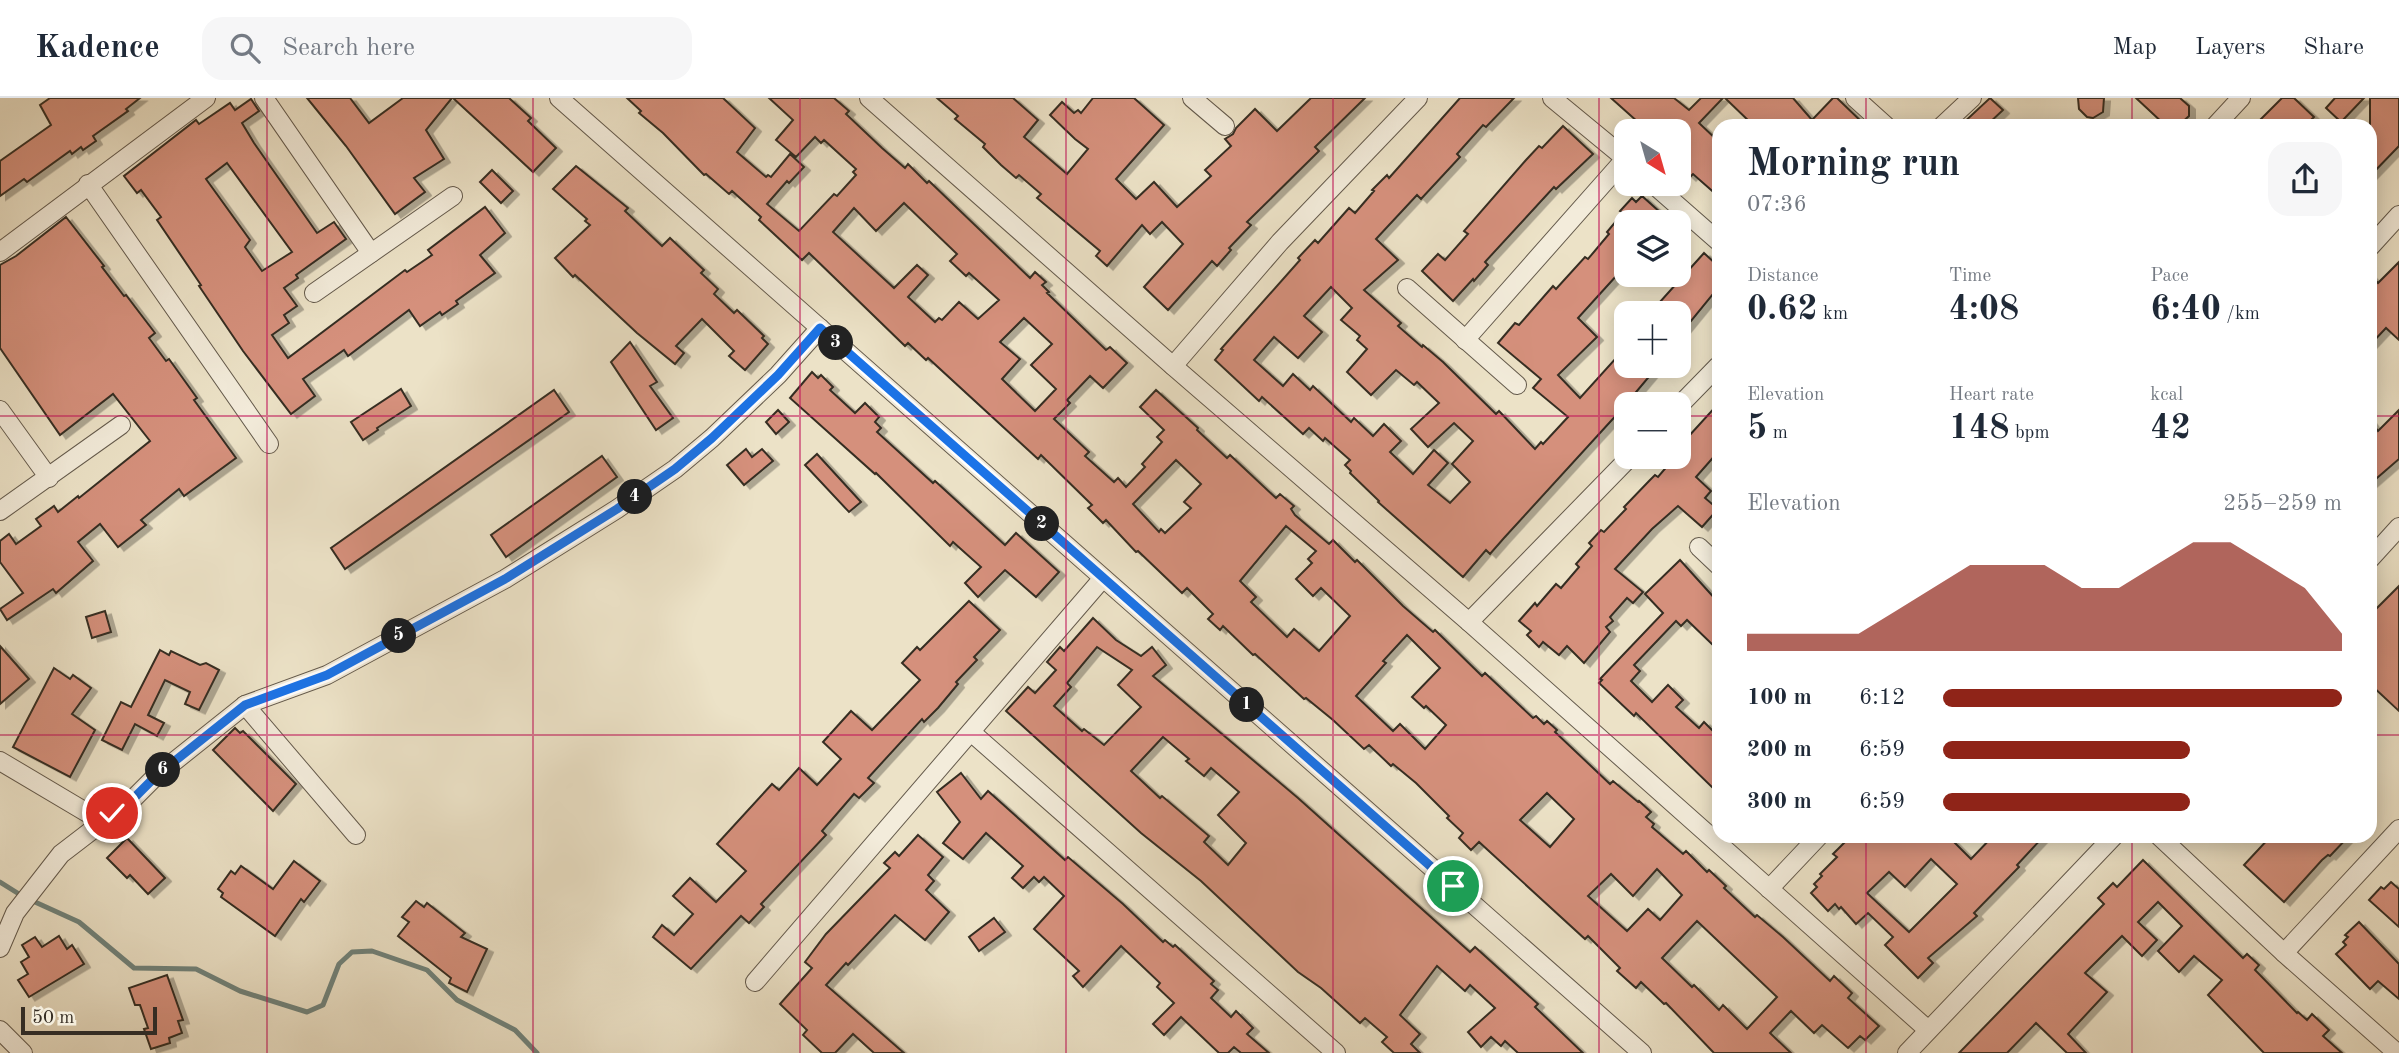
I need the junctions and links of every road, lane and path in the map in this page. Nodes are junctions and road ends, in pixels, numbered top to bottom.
1 (206, 98) edge
2 (264, 98) edge
3 (559, 98) edge
4 (869, 98) edge
5 (1192, 98) edge
6 (1418, 98) edge
7 (1552, 98) edge
8 (1855, 98) edge
9 (1972, 98) edge
10 (2241, 98) edge
11 (1878, 119) edge
12 (1950, 119) edge
13 (2222, 119) edge
14 (1224, 126) dead end
15 (1614, 150) edge
16 (1614, 171) edge
17 (88, 184) junction
18 (453, 196) dead end
19 (1667, 196) edge
20 (2399, 215) edge
21 (1712, 236) edge
22 (2377, 239) edge
23 (0, 252) edge
24 (371, 253) junction
25 (1407, 288) dead end
26 (314, 293) dead end
27 (820, 328) junction
28 (1465, 340) junction
29 (1172, 366) junction
30 (1712, 372) edge
31 (1517, 385) dead end
32 (1691, 394) edge
33 (0, 410) edge
34 (121, 425) dead end
35 (269, 444) dead end
36 (1618, 469) edge
37 (49, 478) junction
38 (0, 512) edge
39 (2399, 527) edge
40 (1699, 547) dead end
41 (2377, 551) edge
42 (1712, 559) edge
43 (1103, 578) junction
44 (1469, 622) junction
45 (245, 705) junction
46 (971, 732) junction
47 (0, 761) edge
48 (101, 821) junction
49 (2399, 829) edge
50 (356, 835) dead end
51 (1712, 838) edge
52 (1717, 843) edge
53 (1812, 843) edge
54 (2107, 843) edge
55 (2166, 843) edge
56 (1769, 889) junction
57 (0, 948) edge
58 (2284, 953) junction
59 (755, 982) dead end
60 (0, 1030) edge
61 (1927, 1030) junction
62 (1634, 1050) edge
63 (23, 1053) edge
64 (1336, 1053) edge
65 (1907, 1053) edge
66 (2398, 1053) edge

1 - 17 street
2 - 24 street
3 - 27 street
4 - 29 street
5 - 14 street
6 - 29 street
7 - 15 street
8 - 11 street
9 - 12 street
10 - 13 street
16 - 28 street
17 - 23 street
17 - 35 street
18 - 24 street
19 - 21 street
20 - 22 street
24 - 26 street
25 - 28 street
27 - 43 street
27 - 45 street
28 - 31 street
29 - 44 street
30 - 32 street
33 - 37 street
34 - 37 street
36 - 44 street
37 - 38 street
39 - 41 street
40 - 42 street
43 - 46 street
43 - 62 street
44 - 51 street
45 - 48 street
45 - 50 street
46 - 59 street
46 - 64 street
47 - 48 street
48 - 57 street
49 - 58 street
52 - 56 street
53 - 56 street
54 - 61 street
55 - 58 street
56 - 61 street
58 - 66 street
60 - 63 street
61 - 65 street

